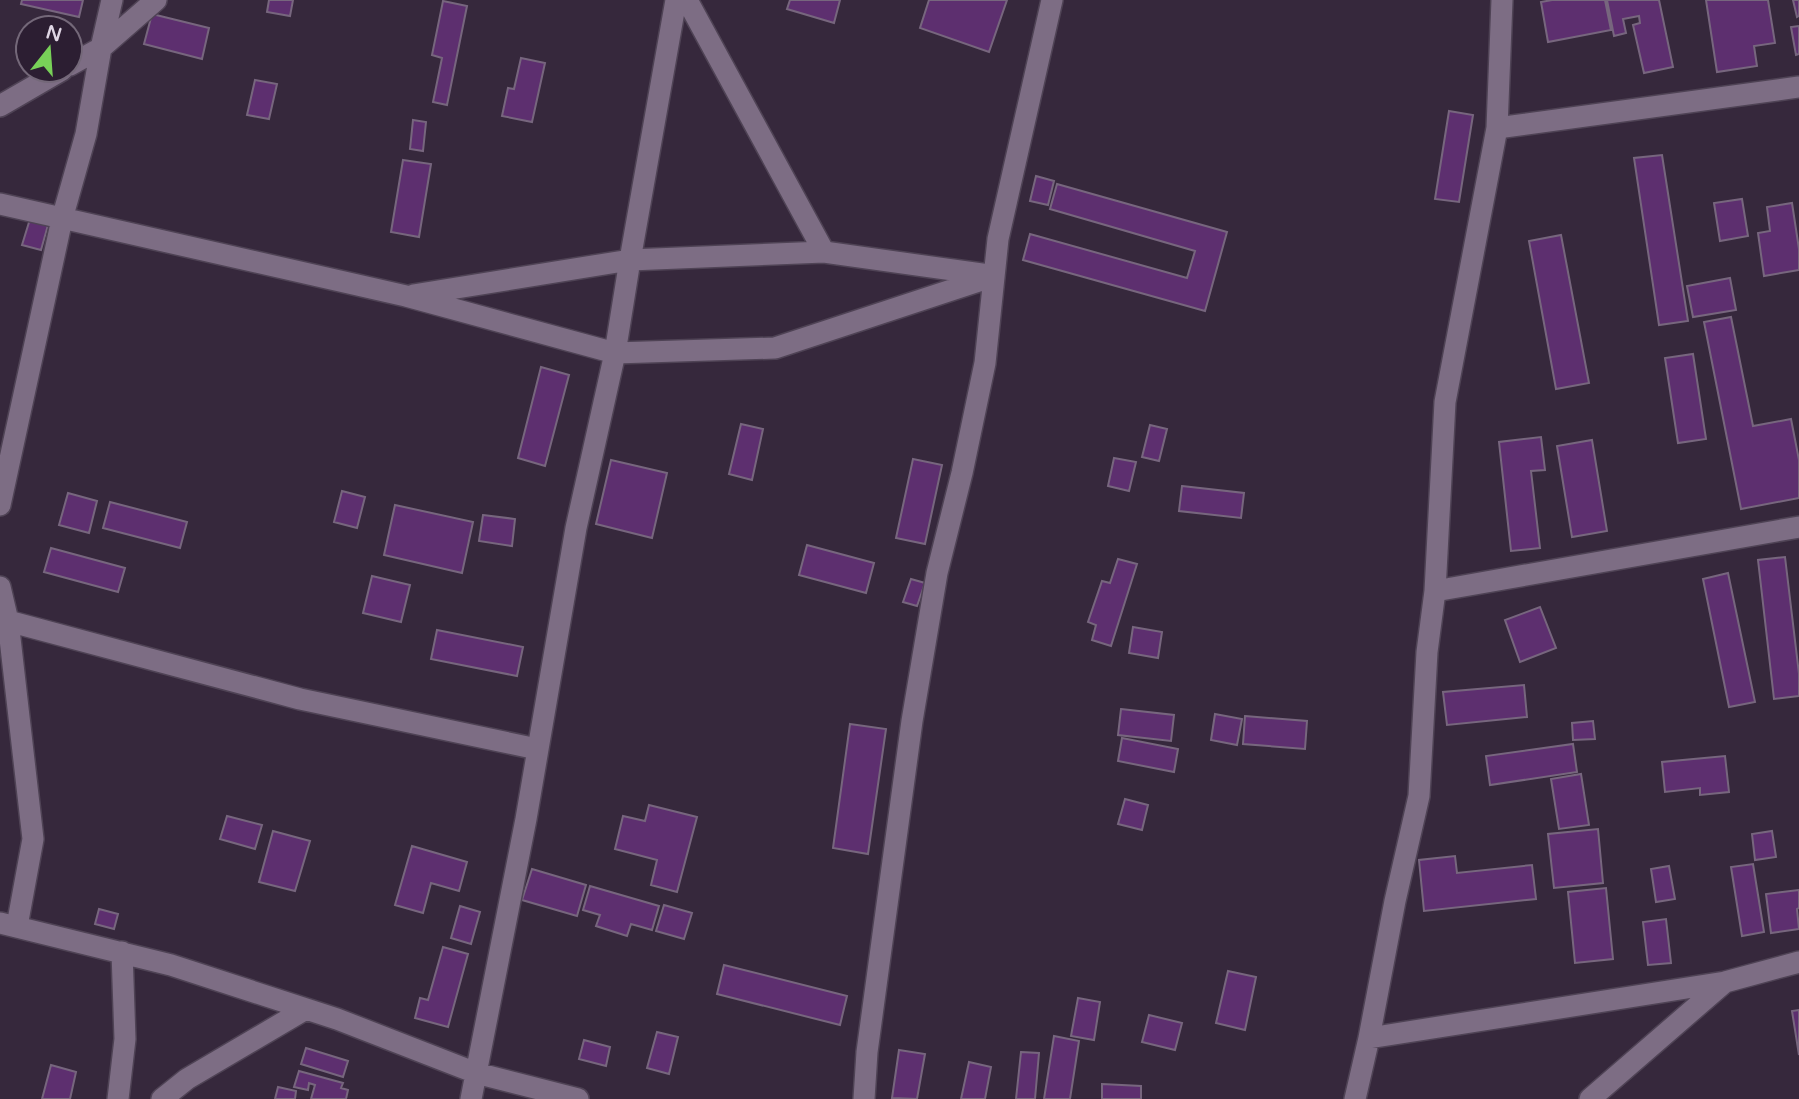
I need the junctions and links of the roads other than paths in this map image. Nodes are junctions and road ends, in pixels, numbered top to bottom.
1 (112, 0) edge
2 (156, 0) edge
3 (676, 0) edge
4 (687, 0) edge
5 (1052, 0) edge
6 (1502, 0) edge
7 (101, 48) junction
8 (84, 57) edge
9 (38, 84) edge
10 (1799, 87) edge
11 (0, 106) edge
12 (1497, 128) junction
13 (0, 204) edge
14 (62, 219) junction
15 (824, 252) junction
16 (629, 260) junction
17 (995, 276) junction
18 (406, 296) junction
19 (615, 353) junction
20 (0, 505) edge
21 (1799, 527) edge
22 (0, 587) edge
23 (1434, 591) junction
24 (8, 621) junction
25 (537, 749) junction
26 (8, 925) edge
27 (122, 952) junction
28 (1799, 962) edge
29 (1725, 982) junction
30 (306, 1009) junction
31 (1369, 1038) junction
32 (476, 1073) junction
33 (118, 1099) edge
34 (162, 1099) edge
35 (471, 1099) edge
36 (578, 1099) edge
37 (864, 1099) edge
38 (1355, 1099) edge
39 (1590, 1099) edge

1 - 7 street
2 - 7 street
3 - 16 street
4 - 15 street
5 - 17 street
6 - 12 street
7 - 8 street
7 - 14 street
9 - 11 street
10 - 12 street
12 - 23 street
13 - 14 street
14 - 18 street
14 - 20 street
15 - 16 street
15 - 17 street
16 - 18 street
16 - 19 street
17 - 19 street
17 - 37 street
18 - 19 street
19 - 25 street
21 - 23 street
22 - 24 street
23 - 31 street
24 - 25 street
24 - 26 street
25 - 32 street
26 - 27 street
27 - 30 street
27 - 33 street
28 - 29 street
29 - 31 street
29 - 39 street
30 - 32 street
30 - 34 street
31 - 38 street
32 - 35 street
32 - 36 street

